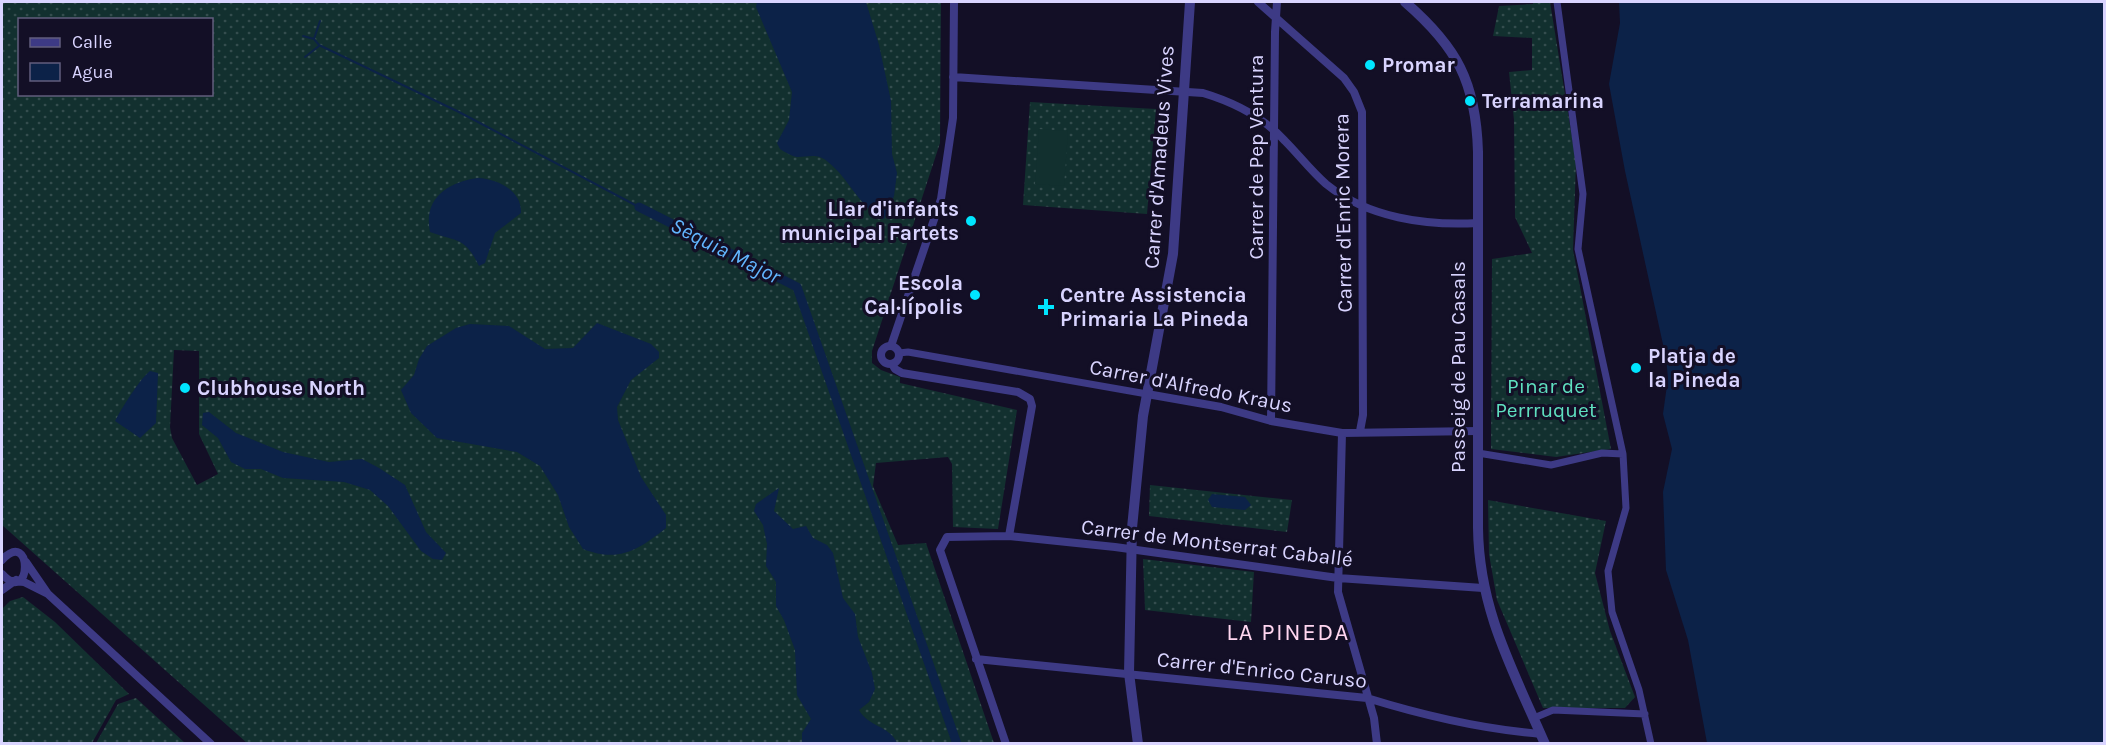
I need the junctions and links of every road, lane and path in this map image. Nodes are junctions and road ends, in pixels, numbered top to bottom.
1 (954, 2) edge
2 (1190, 2) edge
3 (1258, 2) edge
4 (1277, 2) edge
5 (1405, 2) edge
6 (1557, 2) edge
7 (1275, 16) junction
8 (953, 77) junction
9 (1184, 91) junction
10 (1275, 131) junction
11 (1363, 207) junction
12 (1478, 223) junction
13 (891, 346) junction
14 (899, 353) junction
15 (892, 364) junction
16 (1147, 394) junction
17 (1271, 421) junction
18 (1360, 430) junction
19 (1478, 431) junction
20 (1342, 433) junction
21 (1478, 453) junction
22 (1623, 454) junction
23 (1009, 536) junction
24 (2, 549) edge
25 (1131, 550) junction
26 (11, 553) junction
27 (2, 560) edge
28 (26, 561) junction
29 (2, 574) edge
30 (1338, 578) junction
31 (15, 581) junction
32 (1483, 588) junction
33 (2, 590) edge
34 (48, 594) junction
35 (976, 659) junction
36 (1129, 673) junction
37 (1367, 698) junction
38 (1645, 714) junction
39 (1534, 718) junction
40 (1543, 739) edge
41 (211, 744) edge
42 (1006, 744) edge
43 (1138, 744) edge
44 (1377, 744) edge
45 (1651, 744) edge

1 - 8 street
2 - 9 street, Carrer d'Amadeus Vives
3 - 7 street, Carrer d'Enric Morera
4 - 7 street, Carrer de Pep Ventura
5 - 12 street, Passeig de Pau Casals
6 - 22 street
7 - 10 street, Carrer de Pep Ventura
7 - 11 street, Carrer d'Enric Morera
8 - 9 street
8 - 13 street
9 - 10 street
9 - 16 street, Carrer d'Amadeus Vives
10 - 11 street
10 - 17 street, Carrer de Pep Ventura
11 - 12 street
11 - 18 street, Carrer d'Enric Morera
12 - 19 street, Passeig de Pau Casals
13 - 14 street
13 - 15 street
14 - 15 street
14 - 16 street, Carrer d'Alfredo Kraus
15 - 23 street
16 - 17 street, Carrer d'Alfredo Kraus
16 - 25 street, Carrer d'Amadeus Vives
17 - 20 street, Carrer d'Alfredo Kraus
18 - 19 street, Carrer d'Alfredo Kraus
18 - 20 street, Carrer d'Alfredo Kraus
19 - 21 street, Passeig de Pau Casals
20 - 30 street
21 - 22 street
21 - 32 street, Passeig de Pau Casals
22 - 38 street
23 - 25 street, Carrer de Montserrat Caballé
23 - 35 street, Carrer de Montserrat Caballé
24 - 26 street
25 - 30 street, Carrer de Montserrat Caballé
25 - 36 street, Carrer d'Amadeus Vives
26 - 27 street
26 - 28 street
28 - 31 street
28 - 34 street
29 - 31 street
30 - 32 street, Carrer de Montserrat Caballé
30 - 37 street
31 - 33 street
31 - 34 street
32 - 39 street, Passeig de Pau Casals
34 - 41 street
35 - 36 street, Carrer d'Enrico Caruso
35 - 42 street
36 - 37 street, Carrer d'Enrico Caruso
36 - 43 street, Carrer d'Amadeus Vives
37 - 40 street, Carrer d'Enrico Caruso
37 - 44 street
38 - 39 street
38 - 45 street
39 - 40 street, Passeig de Pau Casals

